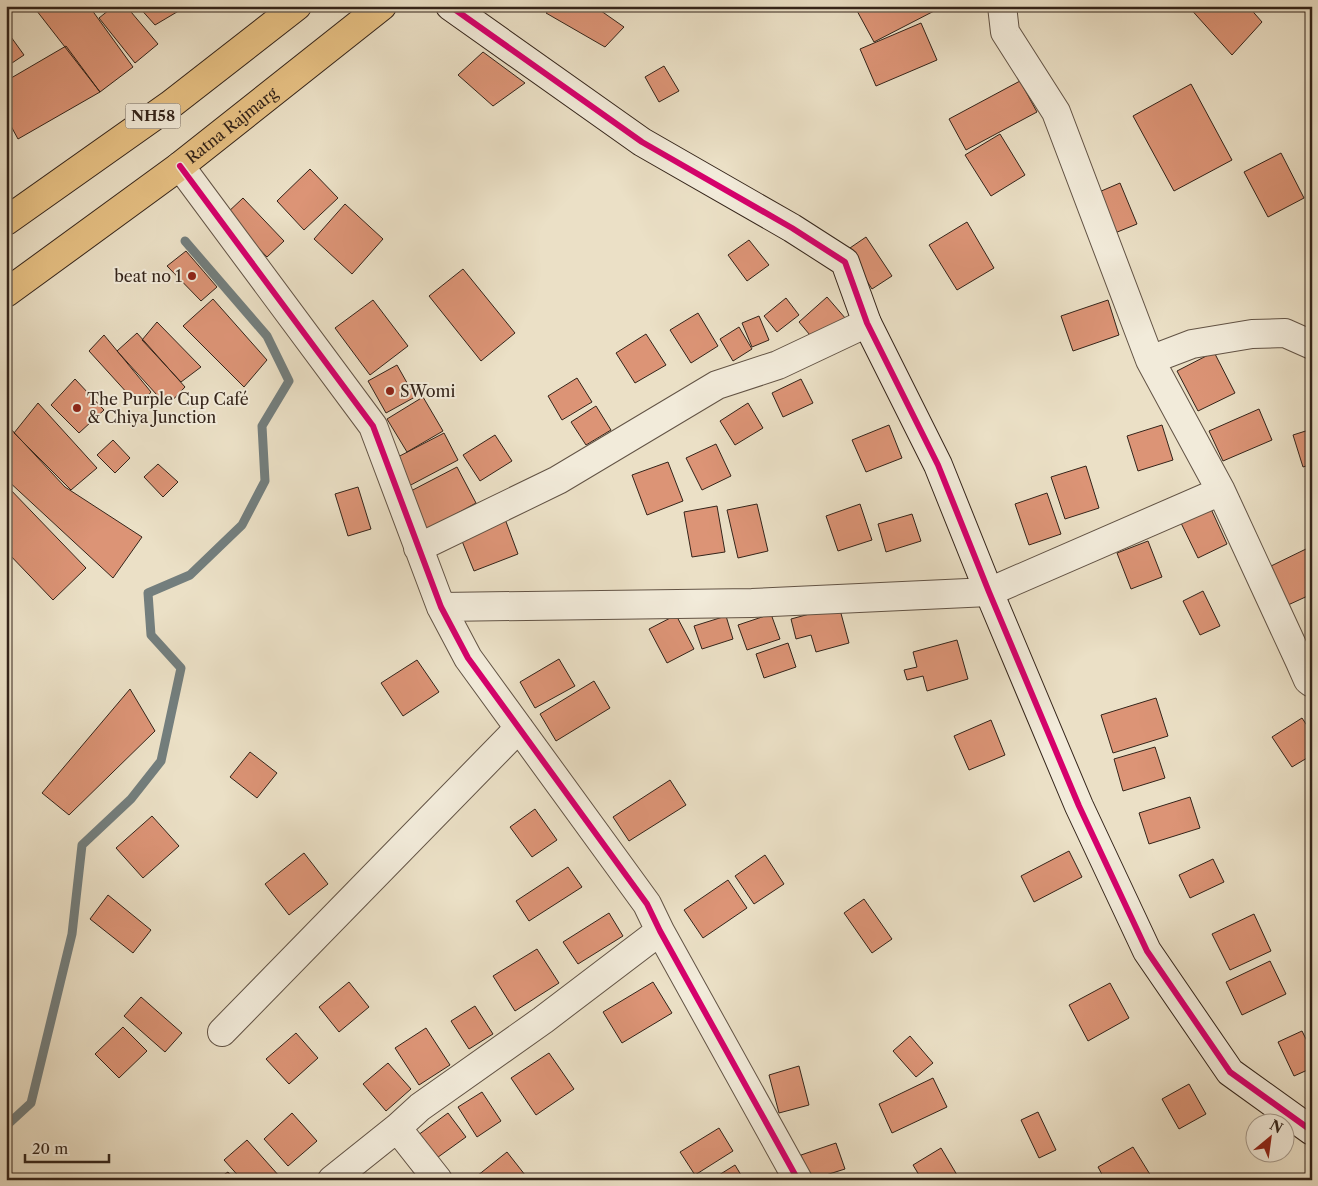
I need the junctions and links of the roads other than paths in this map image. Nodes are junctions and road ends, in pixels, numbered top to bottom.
1 (296, 6) edge
2 (382, 6) edge
3 (450, 6) edge
4 (1002, 6) edge
5 (180, 166) junction
6 (9, 212) edge
7 (6, 293) edge
8 (867, 323) junction
9 (1312, 345) edge
10 (1150, 360) junction
11 (1221, 491) junction
12 (418, 548) junction
13 (989, 592) junction
14 (441, 607) junction
15 (1312, 682) edge
16 (519, 728) junction
17 (660, 931) junction
18 (222, 1032) dead end
19 (397, 1128) junction
20 (1312, 1131) edge
21 (332, 1180) edge
22 (438, 1180) edge
23 (798, 1180) edge

1 - 6 highway, NH58
2 - 5 highway, Ratna Rajmarg
3 - 8 street
4 - 10 street
5 - 7 highway, Ratna Rajmarg
5 - 12 street
8 - 12 street
8 - 13 street
9 - 10 street
10 - 11 street
11 - 13 street
11 - 15 street
12 - 14 street
13 - 14 street
13 - 20 street
14 - 16 street
16 - 17 street
16 - 18 street
17 - 19 street
17 - 23 street
19 - 21 street
19 - 22 street

